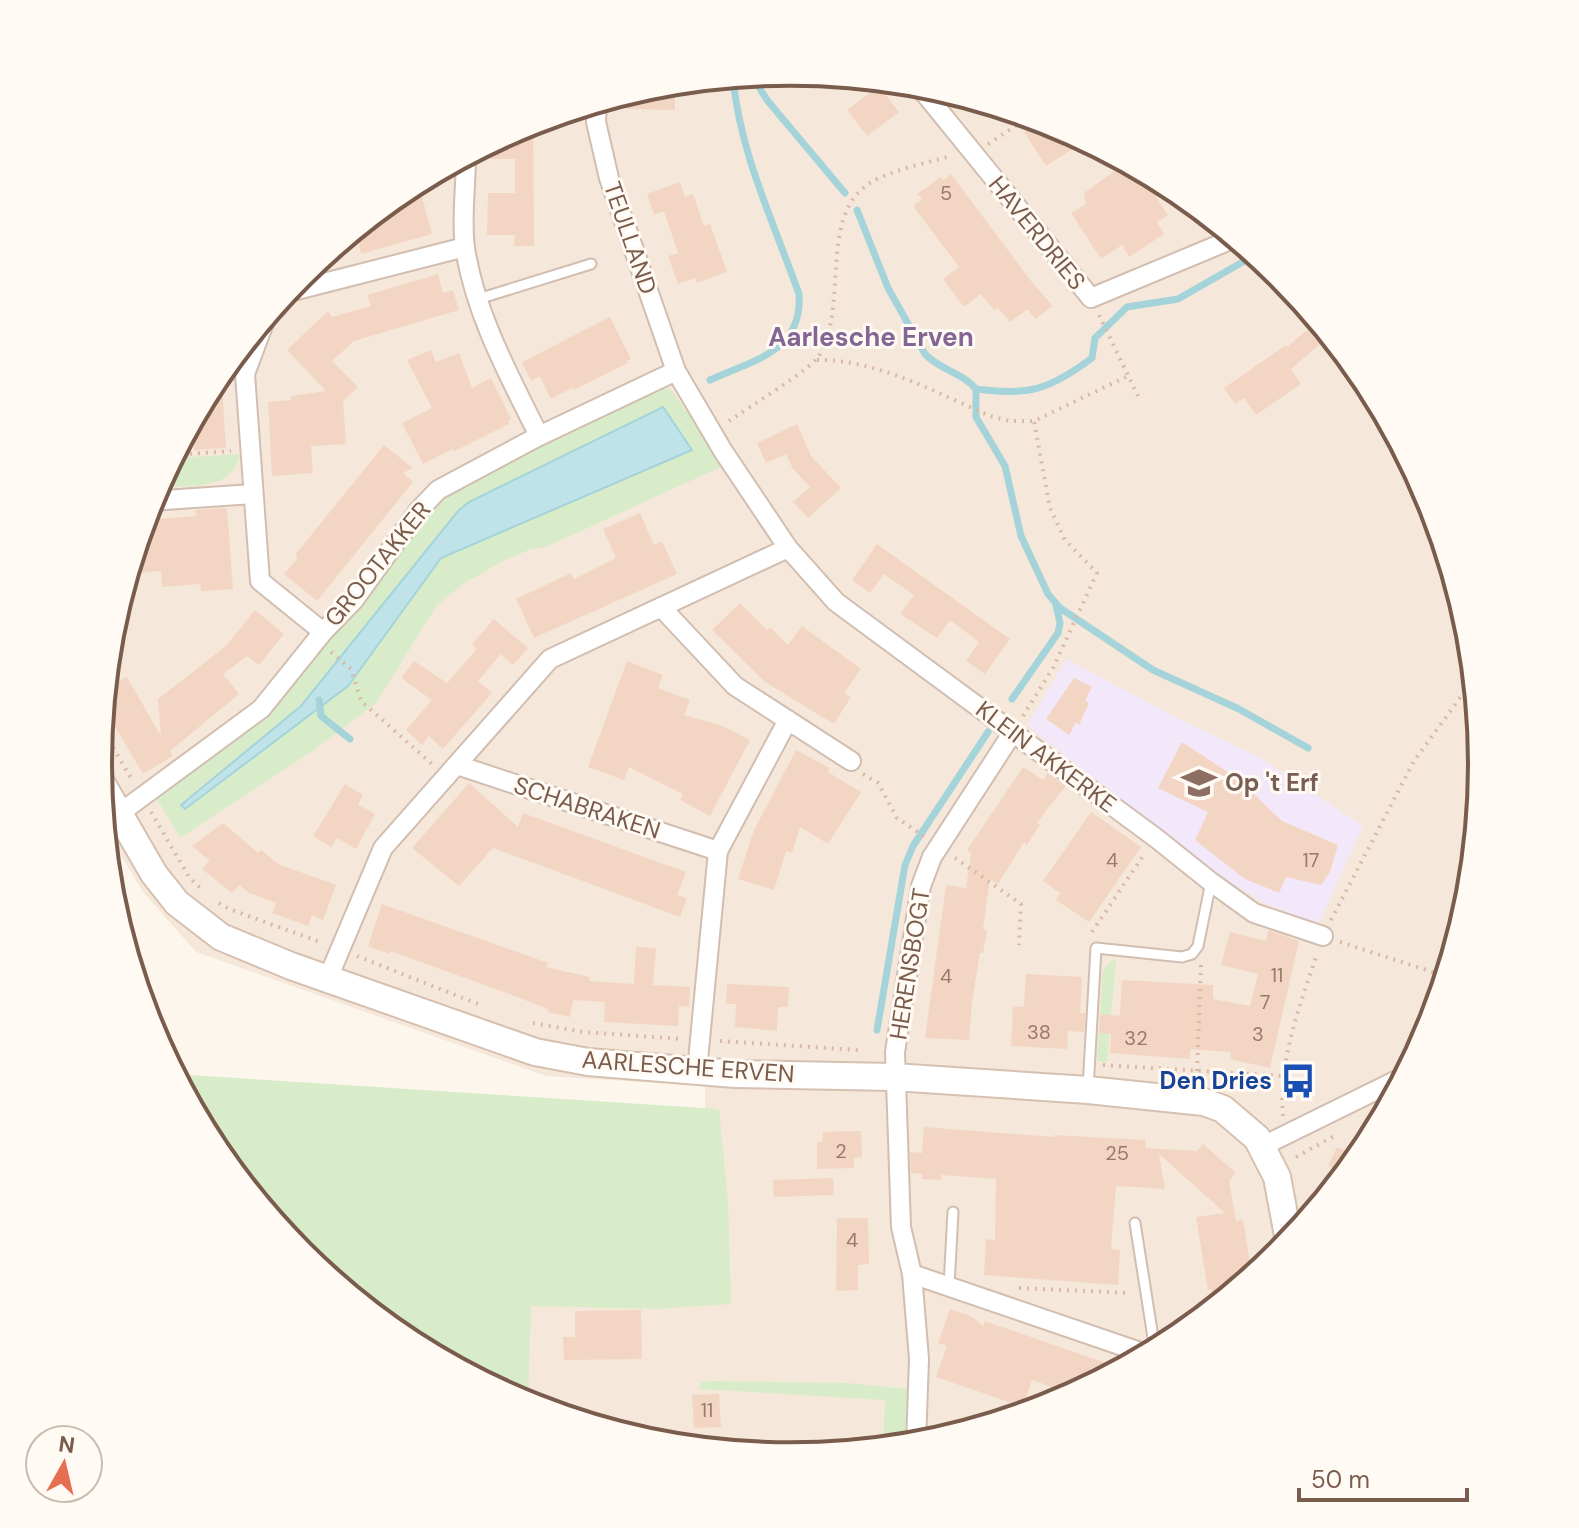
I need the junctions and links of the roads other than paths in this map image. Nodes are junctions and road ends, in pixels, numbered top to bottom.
1 (931, 101) edge
2 (596, 114) edge
3 (466, 169) edge
4 (1221, 241) edge
5 (465, 247) junction
6 (591, 264) dead end
7 (308, 287) edge
8 (478, 299) junction
9 (255, 348) edge
10 (676, 371) junction
11 (539, 436) junction
12 (253, 494) junction
13 (165, 500) edge
14 (788, 548) junction
15 (661, 607) junction
16 (324, 640) junction
17 (788, 720) junction
18 (1013, 732) junction
19 (851, 761) dead end
20 (452, 771) junction
21 (113, 801) edge
22 (120, 813) junction
23 (718, 851) junction
24 (1211, 882) junction
25 (1323, 936) road end
26 (328, 978) junction
27 (895, 1065) junction
28 (697, 1071) junction
29 (1387, 1085) edge
30 (1088, 1090) junction
31 (1263, 1146) junction
32 (953, 1212) dead end
33 (1135, 1223) dead end
34 (1286, 1225) edge
35 (912, 1274) junction
36 (949, 1286) junction
37 (1153, 1336) edge
38 (1131, 1349) edge
39 (916, 1430) edge

1 - 4 street, HAVERDRIES
2 - 10 street, TEULLAND
3 - 5 street
5 - 7 street
5 - 8 street
6 - 8 lane
8 - 11 street
9 - 12 street
10 - 11 street, GROOTAKKER
10 - 14 street, KLEIN AKKERKE
11 - 16 street, GROOTAKKER
12 - 13 street
12 - 16 street
14 - 15 street
14 - 18 street, KLEIN AKKERKE
15 - 17 street
15 - 20 street
16 - 22 street, GROOTAKKER
17 - 19 street
17 - 23 street
18 - 24 street, KLEIN AKKERKE
18 - 27 street, HERENSBOGT
20 - 23 street, SCHABRAKEN
20 - 26 street
21 - 22 street, AARLESCHE ERVEN
22 - 26 street, AARLESCHE ERVEN
23 - 28 street
24 - 25 street, KLEIN AKKERKE
24 - 30 lane
26 - 28 street, AARLESCHE ERVEN
27 - 28 street, AARLESCHE ERVEN
27 - 30 street, AARLESCHE ERVEN
27 - 35 street, HERENSBOGT
29 - 31 street
30 - 31 street, AARLESCHE ERVEN
31 - 34 street, AARLESCHE ERVEN
32 - 36 lane
33 - 37 lane
35 - 36 street
35 - 39 street, HERENSBOGT
36 - 38 street

